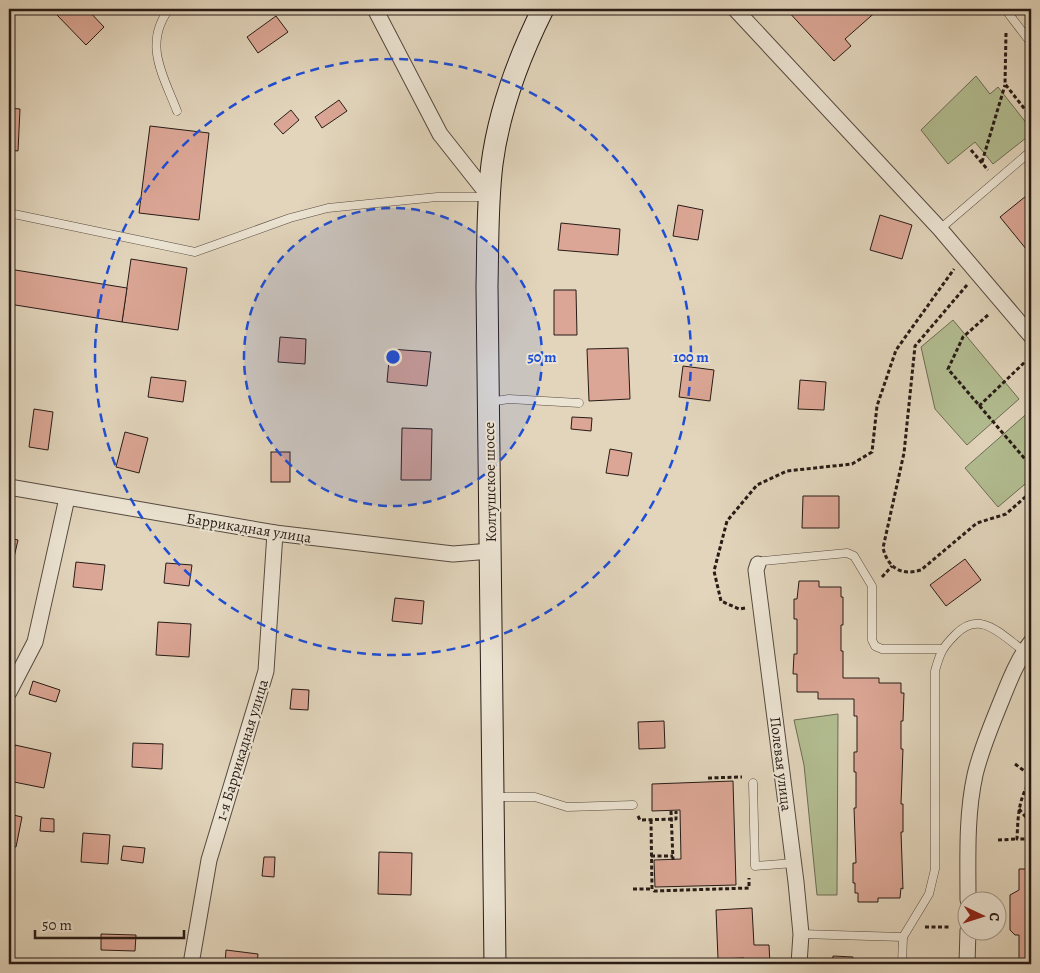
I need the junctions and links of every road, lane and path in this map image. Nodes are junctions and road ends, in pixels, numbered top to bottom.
1 (169, 9) edge
2 (375, 9) edge
3 (543, 9) edge
4 (735, 9) edge
5 (1006, 9) edge
6 (1031, 43) edge
7 (1005, 84) junction
8 (176, 111) dead end
9 (1030, 112) edge
10 (1031, 118) edge
11 (971, 150) dead end
12 (1031, 151) edge
13 (982, 162) junction
14 (997, 180) junction
15 (489, 196) junction
16 (9, 212) edge
17 (940, 229) junction
18 (963, 256) junction
19 (977, 272) junction
20 (988, 315) dead end
21 (1031, 336) edge
22 (1027, 360) dead end
23 (488, 402) junction
24 (579, 403) dead end
25 (979, 406) junction
26 (1031, 466) edge
27 (9, 487) edge
28 (1031, 492) edge
29 (67, 498) junction
30 (276, 534) junction
31 (491, 551) junction
32 (758, 564) joint
33 (760, 605) junction
34 (1028, 646) edge
35 (941, 649) junction
36 (9, 692) edge
37 (1015, 764) dead end
38 (1031, 776) edge
39 (708, 778) dead end
40 (1031, 780) edge
41 (753, 783) joint
42 (494, 797) junction
43 (633, 805) dead end
44 (1019, 809) junction
45 (673, 811) dead end
46 (672, 819) junction
47 (640, 820) dead end
48 (651, 820) junction
49 (1031, 823) edge
50 (1016, 839) junction
51 (998, 840) dead end
52 (1031, 840) edge
53 (651, 856) junction
54 (794, 863) junction
55 (755, 866) junction
56 (633, 889) dead end
57 (652, 889) junction
58 (968, 890) edge
59 (909, 927) junction
60 (951, 927) dead end
61 (801, 934) junction
62 (902, 937) junction
63 (968, 940) edge
64 (190, 964) edge
65 (495, 964) edge
66 (799, 964) edge
67 (902, 964) edge
68 (968, 964) edge

1 - 8 lane
2 - 15 street
3 - 15 main road, Колтушское шоссе
4 - 17 street
5 - 6 lane
5 - 7 path
7 - 9 path
7 - 13 path
9 - 10 path
11 - 13 path
12 - 14 lane
13 - 14 path
14 - 17 lane
15 - 16 lane
15 - 23 main road, Колтушское шоссе
17 - 18 street
18 - 19 street
18 - 33 path
19 - 21 street
19 - 28 path
20 - 25 path
22 - 25 path
23 - 24 lane
23 - 31 main road, Колтушское шоссе
25 - 26 path
27 - 29 street, Баррикадная улица
29 - 30 street, Баррикадная улица
29 - 36 street
30 - 31 street, Баррикадная улица
30 - 64 street, 1-я Баррикадная улица
31 - 42 main road, Колтушское шоссе
32 - 33 street, Полевая улица
32 - 35 lane
33 - 54 street, Полевая улица
34 - 35 lane
34 - 58 street
35 - 59 lane
37 - 38 path
39 - 41 path
40 - 44 path
41 - 55 lane
42 - 43 lane
42 - 65 main road, Колтушское шоссе
44 - 49 path
44 - 50 path
45 - 46 path
46 - 48 path
46 - 53 path
47 - 48 path
48 - 53 path
50 - 51 path
50 - 52 path
53 - 57 path
54 - 55 lane
54 - 61 street, Полевая улица
55 - 57 path
56 - 57 path
59 - 60 path
59 - 62 lane
61 - 62 lane
61 - 66 street, Полевая улица
62 - 67 lane
63 - 68 street

